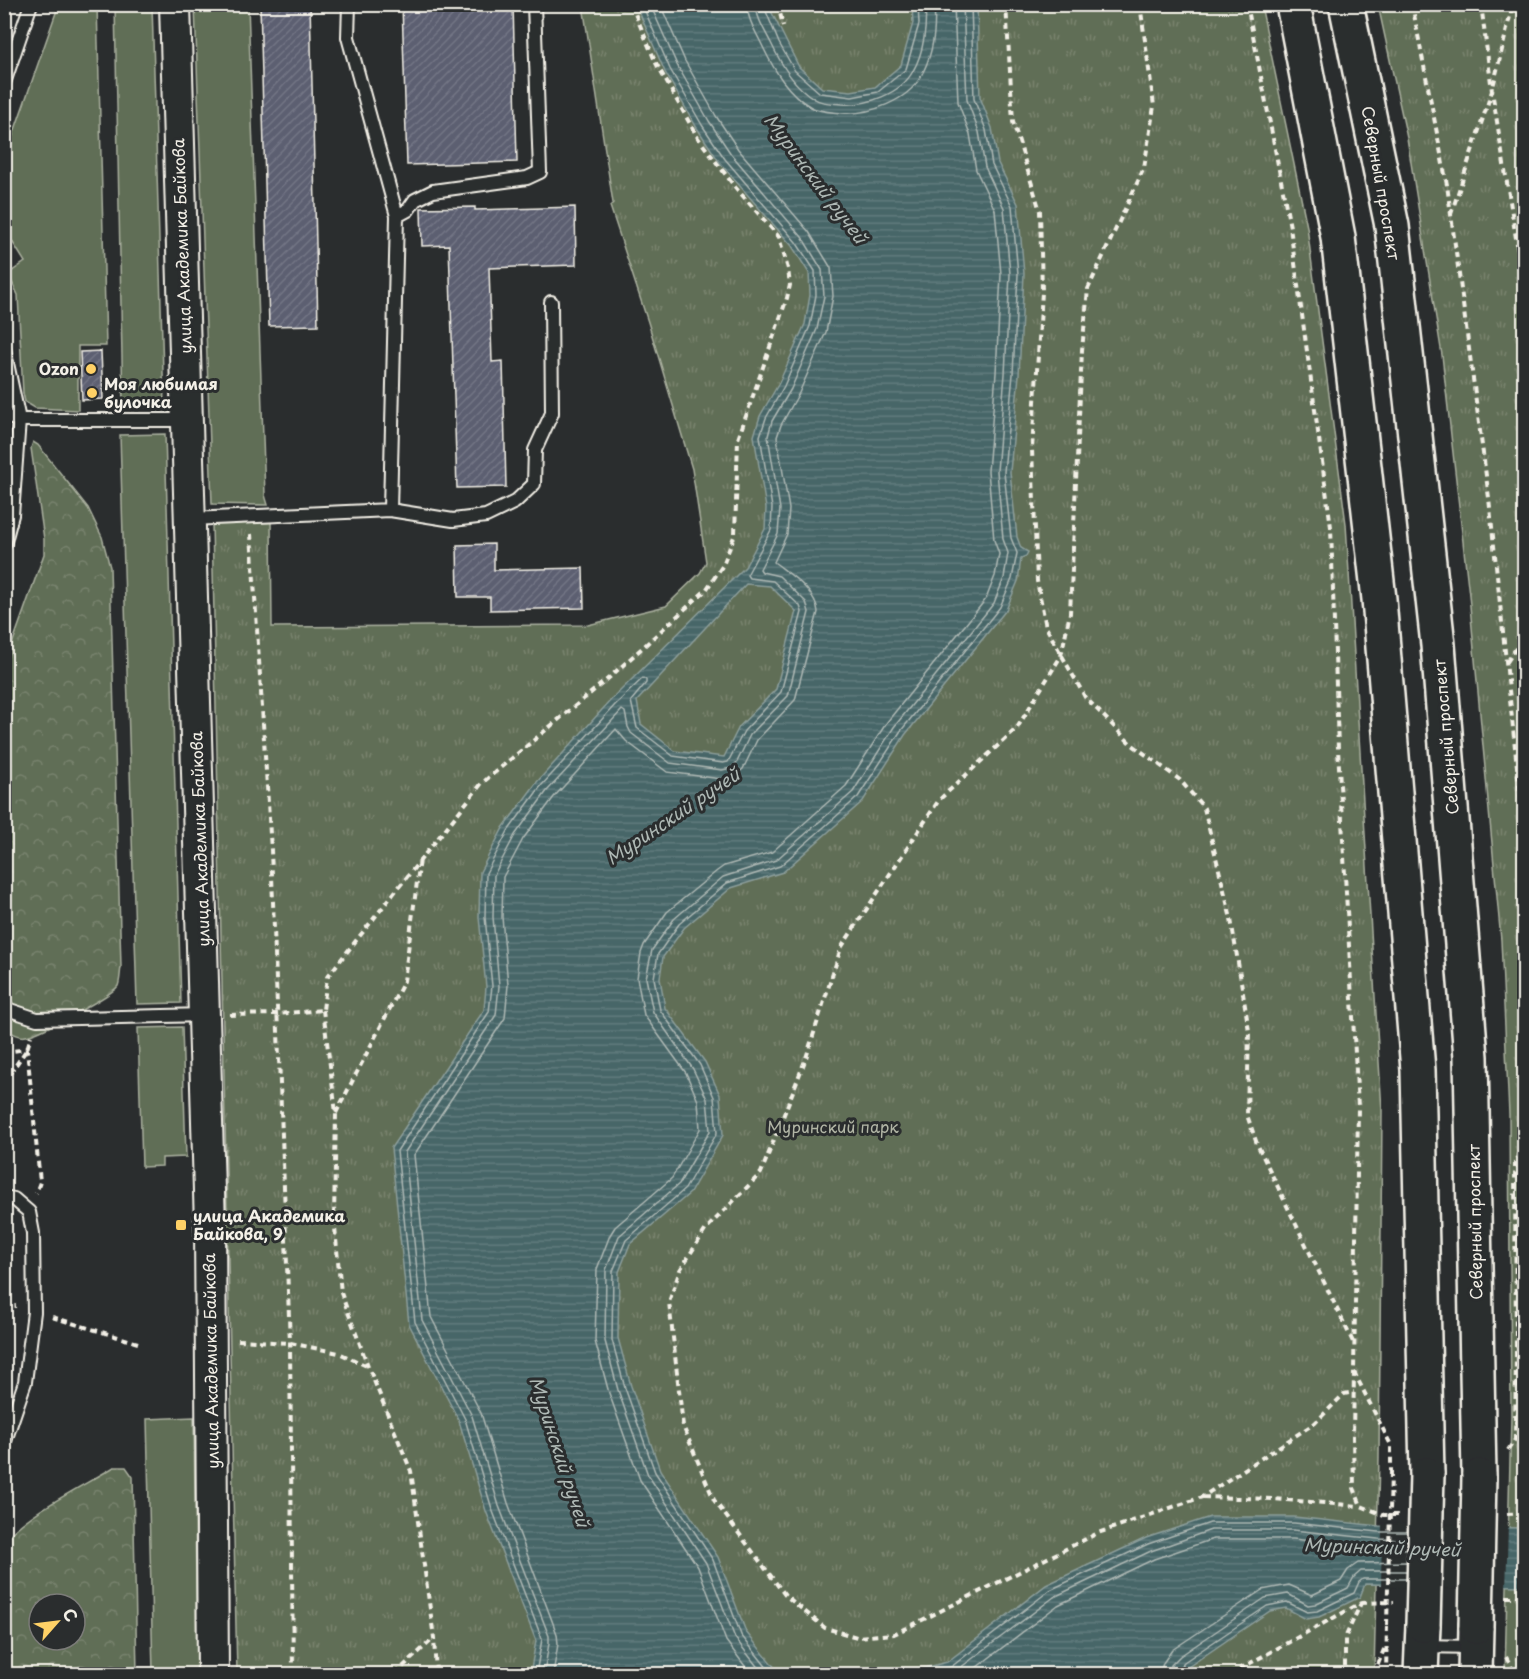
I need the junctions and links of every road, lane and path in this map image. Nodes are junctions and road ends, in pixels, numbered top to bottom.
1 (31, 4) edge
2 (175, 4) edge
3 (349, 4) edge
4 (534, 4) edge
5 (631, 4) edge
6 (778, 4) edge
7 (1006, 4) edge
8 (1140, 4) edge
9 (1247, 4) edge
10 (1293, 4) edge
11 (1346, 4) edge
12 (1412, 4) edge
13 (1482, 4) edge
14 (1513, 4) edge
15 (783, 27) dead end
16 (4, 83) edge
17 (1492, 91) junction
18 (1451, 215) junction
19 (397, 216) junction
20 (1524, 287) edge
21 (550, 303) dead end
22 (4, 349) edge
23 (4, 416) edge
24 (19, 420) junction
25 (188, 420) junction
26 (390, 510) junction
27 (250, 516) junction
28 (191, 519) junction
29 (4, 545) edge
30 (1524, 636) edge
31 (1061, 656) junction
32 (1506, 662) junction
33 (1524, 834) edge
34 (421, 859) junction
35 (4, 1008) edge
36 (323, 1010) junction
37 (277, 1014) junction
38 (205, 1015) junction
39 (37, 1019) junction
40 (27, 1049) junction
41 (4, 1052) edge
42 (4, 1082) edge
43 (336, 1113) junction
44 (1524, 1139) edge
45 (4, 1197) edge
46 (29, 1212) junction
47 (4, 1306) edge
48 (33, 1312) junction
49 (1524, 1336) edge
50 (212, 1338) junction
51 (138, 1343) dead end
52 (290, 1343) junction
53 (1354, 1345) junction
54 (1516, 1354) junction
55 (368, 1366) junction
56 (1354, 1392) dead end
57 (1524, 1408) edge
58 (1516, 1425) junction
59 (1515, 1441) dead end
60 (4, 1444) edge
61 (1202, 1497) junction
62 (1360, 1506) dead end
63 (434, 1638) junction
64 (1386, 1643) junction
65 (1422, 1649) edge
66 (1475, 1649) edge
67 (213, 1674) edge
68 (293, 1674) edge
69 (395, 1674) edge
70 (436, 1674) edge
71 (1230, 1674) edge
72 (1345, 1674) edge
73 (1374, 1674) edge
74 (1386, 1674) edge

1 - 16 lane
2 - 25 street, улица Академика Байкова
3 - 19 lane
4 - 19 lane
5 - 34 path
6 - 15 path
7 - 31 path
8 - 31 path
9 - 53 path
10 - 65 main road, bridge
11 - 66 main road, Северный проспект, bridge
12 - 18 path
13 - 17 path
14 - 17 path
17 - 18 path
17 - 20 path
18 - 32 path
19 - 26 lane
21 - 26 lane
22 - 24 lane
23 - 24 lane
24 - 25 lane
24 - 29 lane
25 - 28 street, улица Академика Байкова
26 - 27 lane
27 - 28 lane
27 - 37 path
28 - 38 street, улица Академика Байкова
30 - 32 path
31 - 53 path
31 - 61 path
32 - 33 path
34 - 36 path
34 - 43 path
35 - 39 lane
36 - 37 path
36 - 43 path
37 - 38 path
37 - 52 path
38 - 39 lane
38 - 50 street, улица Академика Байкова
39 - 40 path
40 - 41 path
40 - 42 path
40 - 46 path
43 - 55 path
44 - 54 path
45 - 46 lane
46 - 48 lane
47 - 48 path
48 - 51 path
48 - 60 lane
49 - 54 path
50 - 52 path
50 - 67 street, улица Академика Байкова
52 - 55 path
52 - 68 path
53 - 64 path, bridge
54 - 58 path
55 - 63 path
56 - 61 path
57 - 58 path
58 - 59 path
61 - 62 path
63 - 69 path
63 - 70 path
64 - 73 path
64 - 74 path
65 - 66 lane
71 - 72 path

